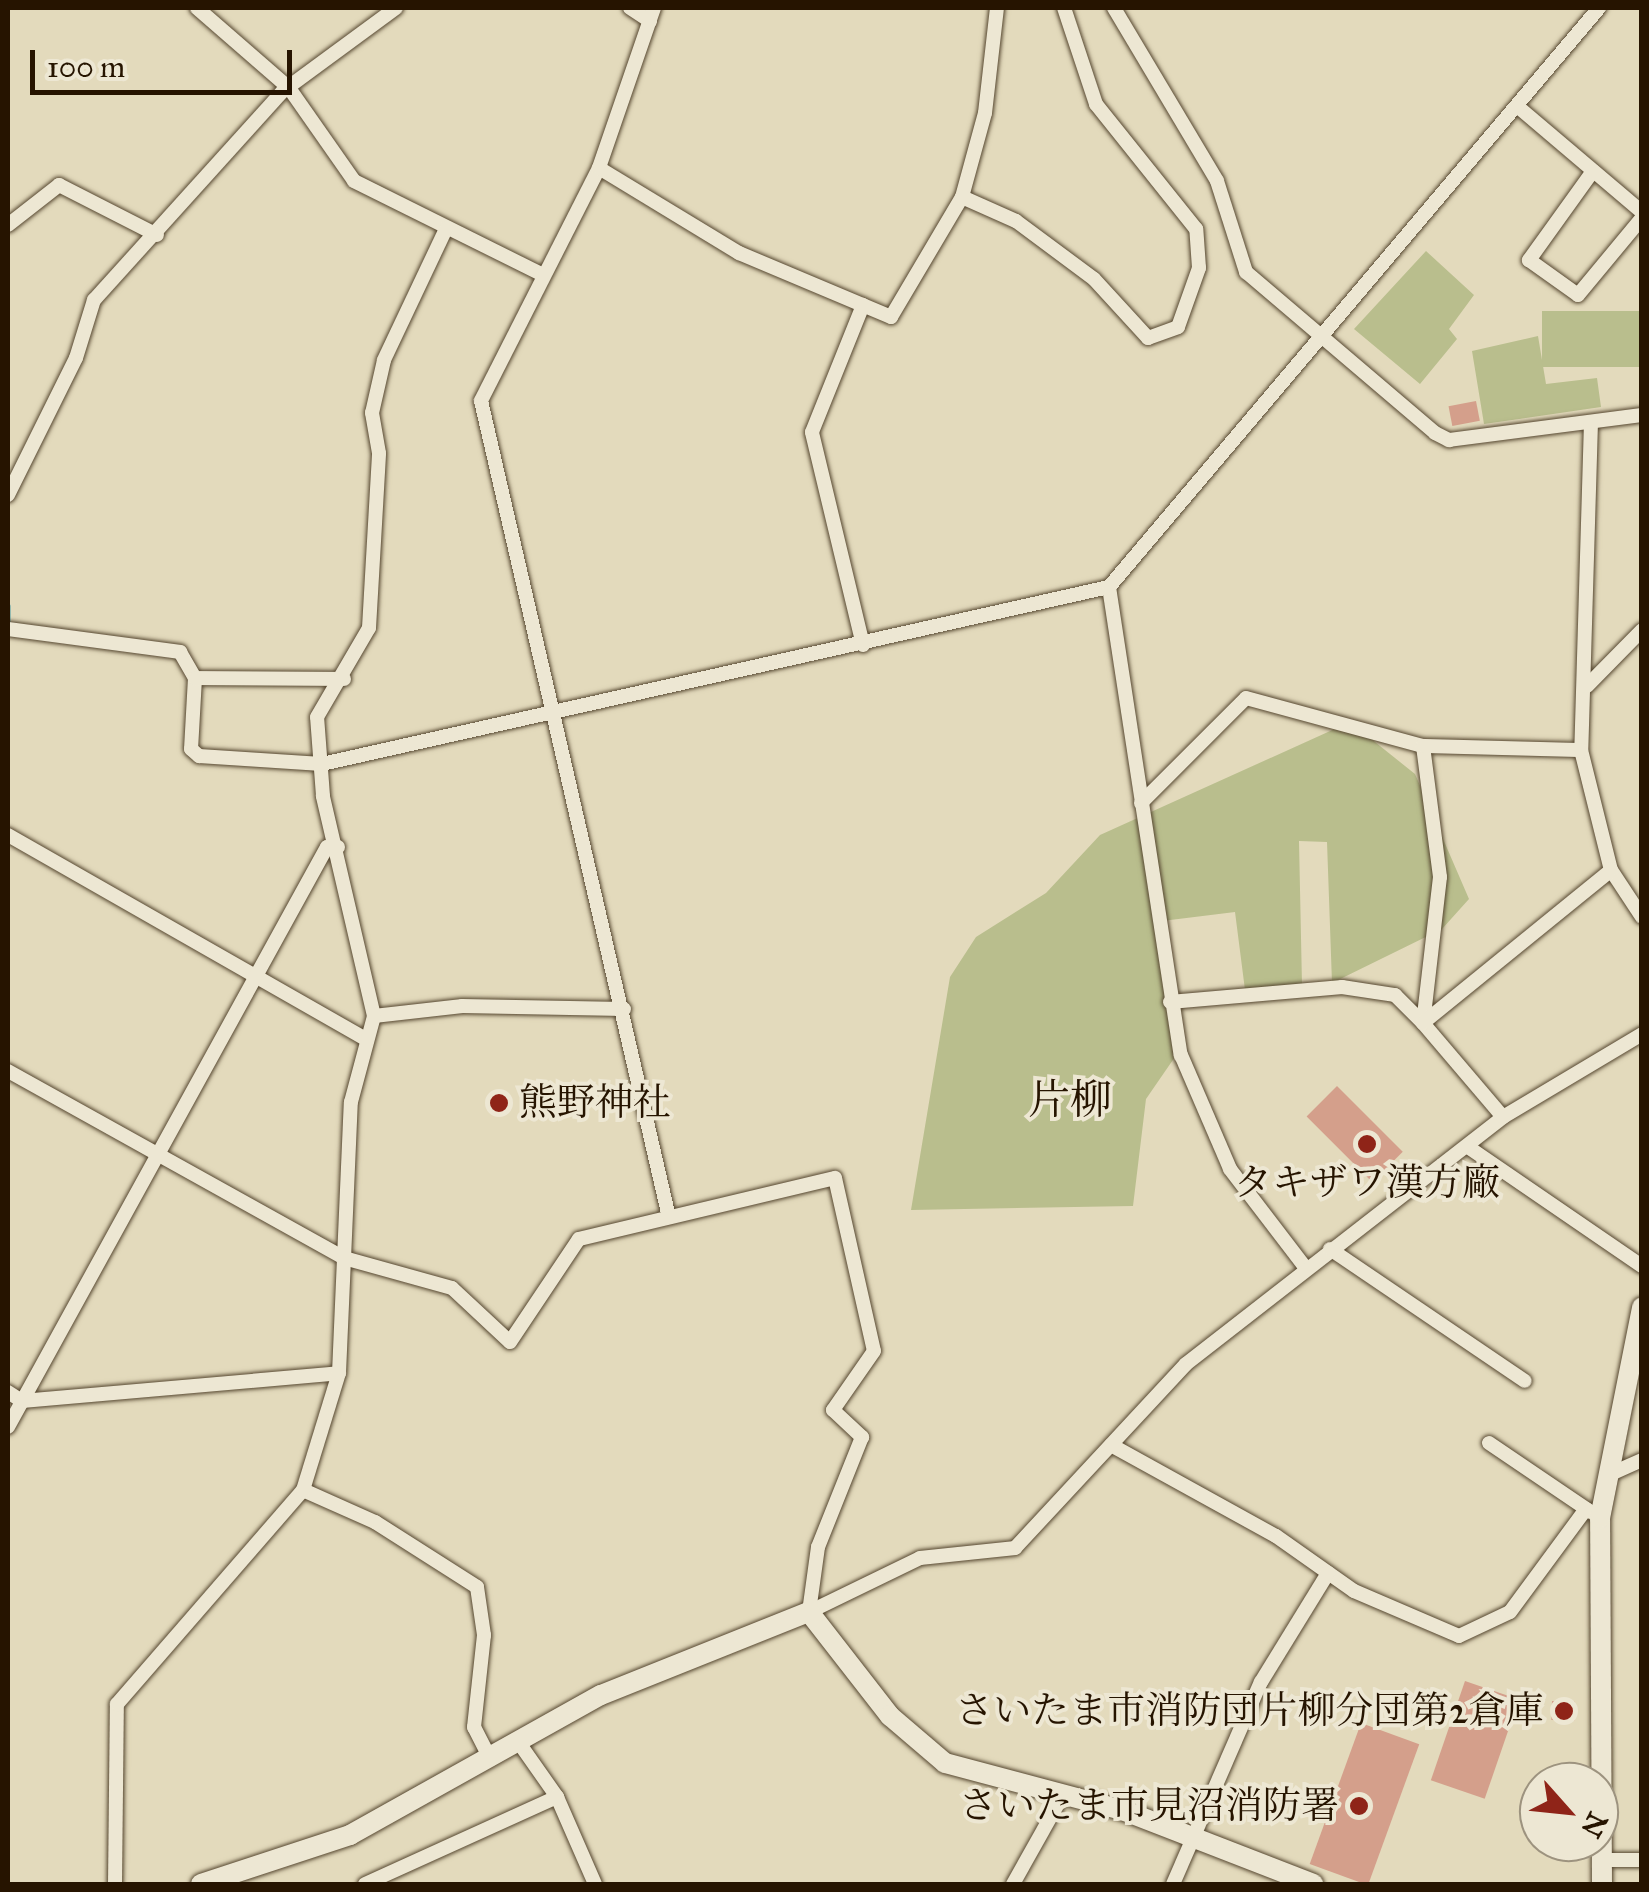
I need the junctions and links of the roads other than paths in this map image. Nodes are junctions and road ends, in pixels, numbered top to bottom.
1 (198, 8) edge
2 (396, 8) edge
3 (630, 8) edge
4 (997, 8) edge
5 (1064, 8) edge
6 (1114, 8) edge
7 (1599, 8) edge
8 (652, 14) edge
9 (289, 88) junction
10 (1517, 106) junction
11 (599, 168) junction
12 (1593, 171) junction
13 (962, 196) junction
14 (1639, 207) edge
15 (8, 225) edge
16 (446, 229) junction
17 (156, 234) junction
18 (544, 276) junction
19 (864, 305) junction
20 (1324, 339) junction
21 (1642, 416) edge
22 (1591, 422) junction
23 (8, 495) edge
24 (1109, 587) junction
25 (8, 628) edge
26 (1642, 630) edge
27 (863, 644) junction
28 (195, 678) junction
29 (344, 679) junction
30 (1587, 686) junction
31 (554, 709) junction
32 (1423, 746) junction
33 (1581, 750) junction
34 (322, 764) junction
35 (1141, 803) junction
36 (8, 835) edge
37 (338, 846) junction
38 (1610, 870) junction
39 (1642, 918) edge
40 (258, 977) junction
41 (1170, 1002) junction
42 (624, 1008) junction
43 (374, 1016) junction
44 (1423, 1022) junction
45 (1642, 1034) edge
46 (366, 1039) junction
47 (8, 1072) edge
48 (1504, 1118) junction
49 (1468, 1147) junction
50 (158, 1155) junction
51 (668, 1213) junction
52 (1330, 1249) junction
53 (344, 1258) junction
54 (1642, 1266) edge
55 (1306, 1267) junction
56 (1642, 1307) edge
57 (339, 1374) junction
58 (1525, 1381) dead end
59 (8, 1392) edge
60 (22, 1401) junction
61 (8, 1427) edge
62 (1489, 1442) dead end
63 (1111, 1446) junction
64 (1641, 1461) edge
65 (1606, 1476) junction
66 (304, 1490) junction
67 (1593, 1513) junction
68 (1328, 1573) junction
69 (810, 1612) junction
70 (517, 1740) junction
71 (489, 1757) junction
72 (1599, 1762) edge
73 (1063, 1795) junction
74 (556, 1797) junction
75 (1194, 1834) junction
76 (116, 1884) edge
77 (201, 1884) edge
78 (364, 1884) edge
79 (594, 1884) edge
80 (1013, 1884) edge
81 (1173, 1884) edge
82 (1313, 1884) edge

1 - 9 street
2 - 9 street
3 - 8 street
4 - 13 street
5 - 13 street
6 - 20 street
7 - 10 street
8 - 11 street
9 - 16 street
9 - 17 street
10 - 12 street
10 - 20 street
11 - 18 street
11 - 19 street
12 - 14 street
12 - 14 street
13 - 19 street
15 - 17 street
16 - 18 street
16 - 29 street
17 - 23 street
18 - 31 street
19 - 27 street
20 - 22 street
20 - 24 street
21 - 22 street
22 - 30 street
24 - 27 street
24 - 35 street
25 - 28 street
26 - 30 street
27 - 31 street
28 - 29 street
28 - 34 street
29 - 34 street
30 - 33 street
31 - 34 street
31 - 42 street
32 - 33 street
32 - 35 street
32 - 44 street
33 - 38 street
34 - 37 street
35 - 41 street
36 - 40 street
37 - 40 street
37 - 43 street
38 - 39 street
38 - 44 street
40 - 46 street
40 - 50 street
41 - 44 street
41 - 55 street
42 - 43 street
42 - 51 street
43 - 46 street
44 - 48 street
45 - 48 street
46 - 53 street
47 - 50 street
48 - 49 street
49 - 52 street
49 - 54 street
50 - 53 street
50 - 60 street
51 - 53 street
51 - 69 street
52 - 55 street
52 - 58 street
53 - 57 street
55 - 63 street
56 - 65 street
57 - 60 street
57 - 66 street
59 - 60 street
60 - 61 street
62 - 67 street
63 - 68 street
63 - 69 street
64 - 65 street
65 - 67 street
66 - 71 street
66 - 76 street
67 - 68 street
67 - 72 street
68 - 75 street
69 - 70 street
69 - 73 street
70 - 71 street
70 - 74 street
71 - 77 street
73 - 75 street
73 - 80 street
74 - 78 street
74 - 79 street
75 - 81 street
75 - 82 street

